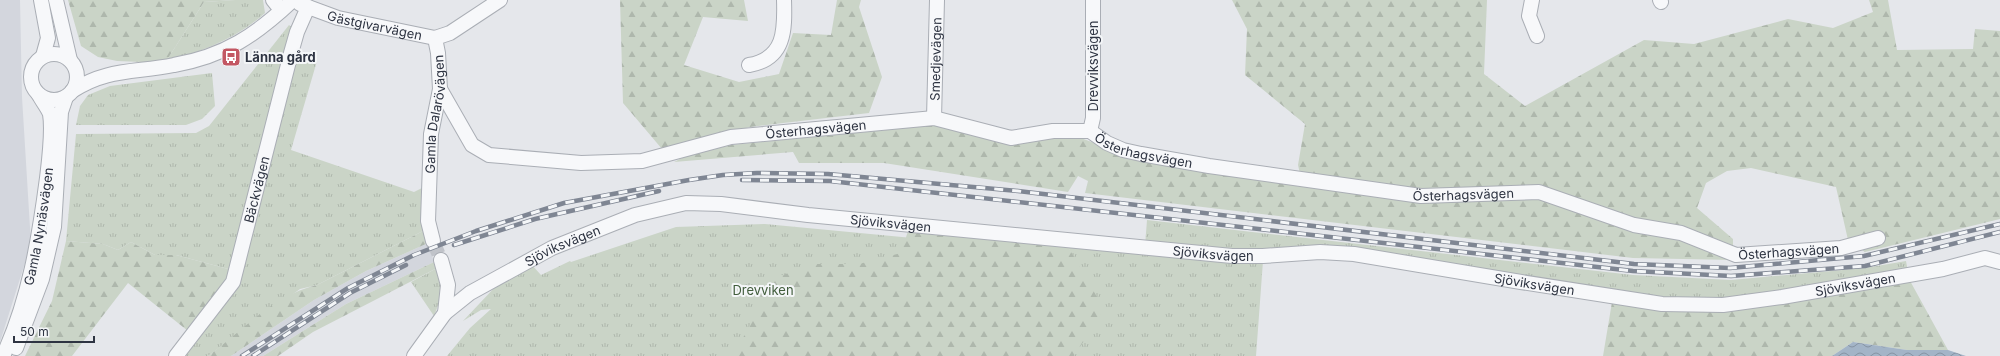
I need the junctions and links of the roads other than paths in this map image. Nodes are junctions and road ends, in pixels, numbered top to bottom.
1 (41, 0) edge
2 (56, 0) edge
3 (292, 0) edge
4 (500, 0) edge
5 (784, 0) edge
6 (937, 0) edge
7 (1093, 0) edge
8 (1532, 0) edge
9 (277, 5) edge
10 (308, 7) junction
11 (1537, 36) dead end
12 (435, 38) junction
13 (43, 56) junction
14 (72, 63) junction
15 (749, 65) dead end
16 (108, 74) junction
17 (440, 89) junction
18 (69, 94) junction
19 (39, 95) junction
20 (934, 118) junction
21 (1090, 131) junction
22 (1878, 238) dead end
23 (433, 241) tunnel mouth
24 (441, 260) tunnel mouth
25 (2000, 262) edge
26 (445, 313) junction
27 (3, 356) edge
28 (13, 356) edge
29 (176, 356) edge
30 (414, 356) edge

1 - 13 street
2 - 14 street
3 - 9 street
3 - 10 street, Gästgivarvägen
4 - 12 street, Gamla Dalarövägen
5 - 15 street
6 - 20 street, Smedjevägen
7 - 21 street, Drevviksvägen
8 - 11 street
9 - 16 street
10 - 12 street, Gästgivarvägen
10 - 29 street, Bäckvägen
12 - 17 street, Gamla Dalarövägen
13 - 14 street
13 - 19 street
14 - 16 street
14 - 18 street
16 - 18 street
17 - 20 street, Österhagsvägen
17 - 23 street, Gamla Dalarövägen
18 - 19 street
18 - 28 street, Gamla Nynäsvägen
19 - 27 street, Gamla Nynäsvägen
20 - 21 street, Österhagsvägen
21 - 22 street, Österhagsvägen
24 - 26 street
25 - 26 street, Sjöviksvägen
26 - 30 street

